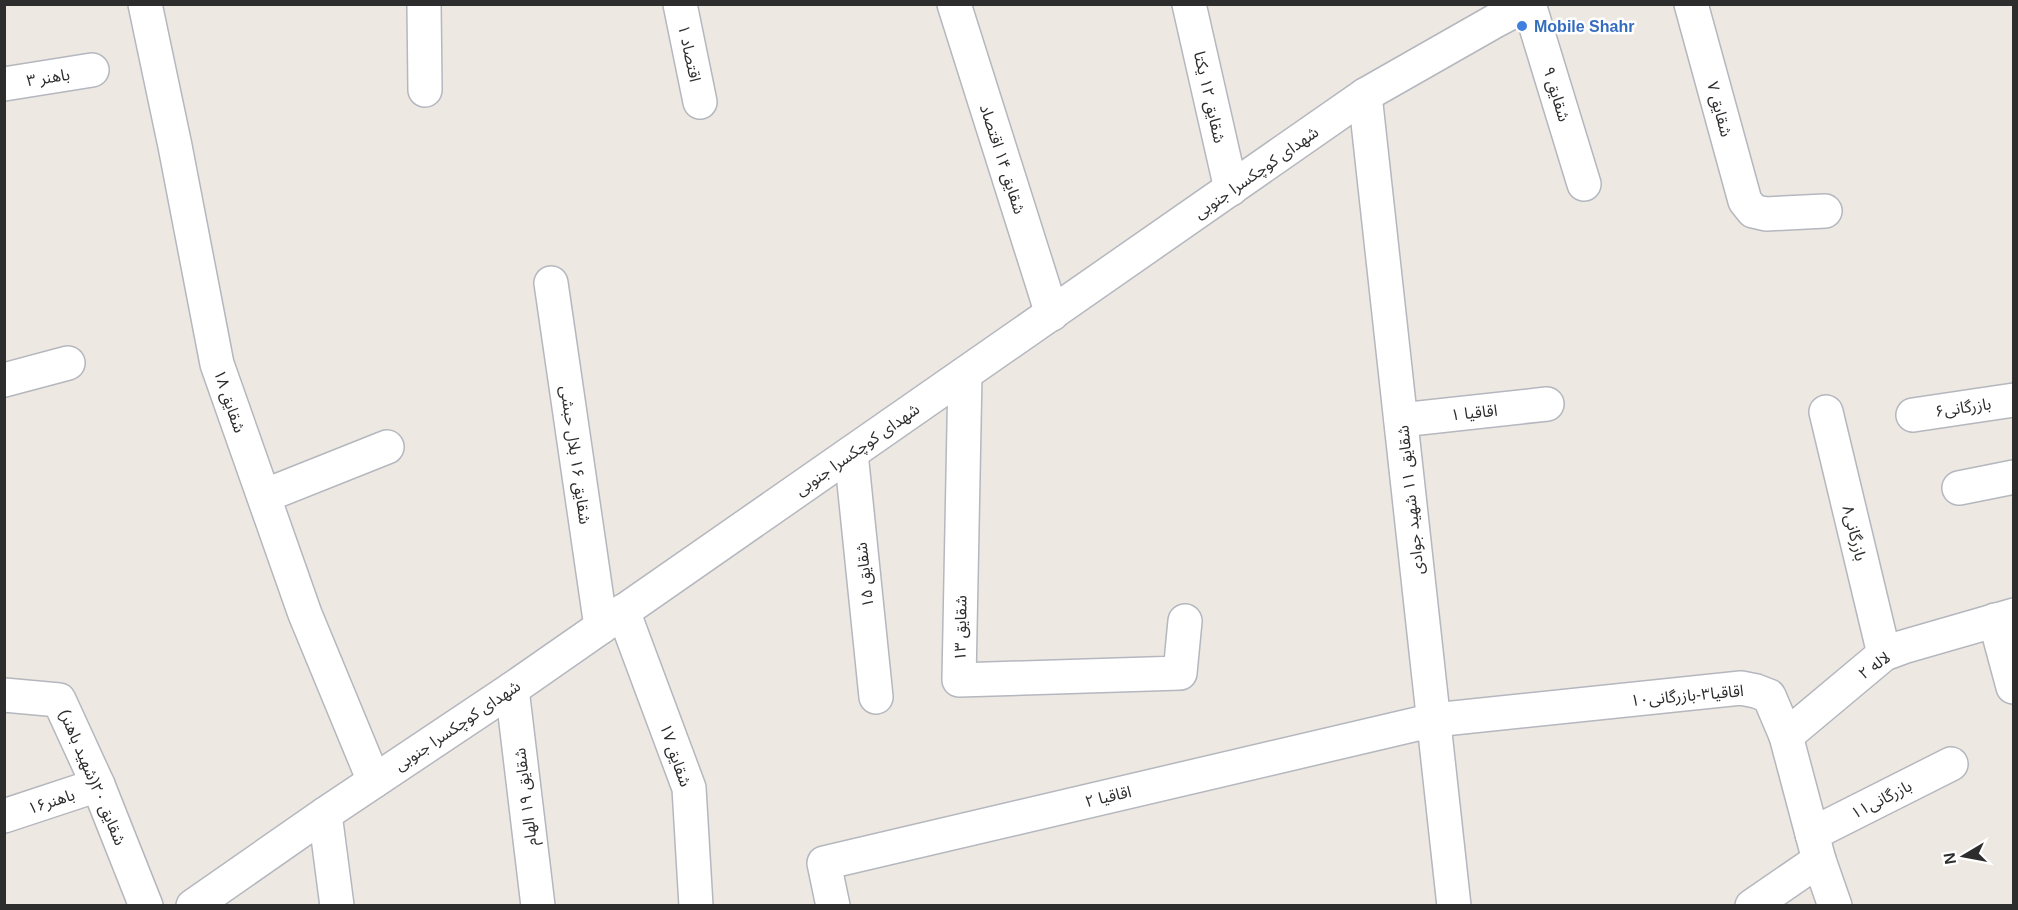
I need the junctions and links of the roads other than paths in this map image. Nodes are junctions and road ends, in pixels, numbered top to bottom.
1 (145, 4) edge
2 (424, 4) edge
3 (680, 4) edge
4 (954, 4) edge
5 (1189, 4) edge
6 (1528, 4) edge
7 (1691, 4) edge
8 (92, 70) dead end
9 (4, 84) edge
10 (425, 90) dead end
11 (1365, 95) junction
12 (700, 102) dead end
13 (1584, 184) dead end
14 (1231, 189) junction
15 (1825, 211) dead end
16 (551, 283) dead end
17 (1052, 314) junction
18 (68, 363) dead end
19 (965, 374) junction
20 (4, 380) edge
21 (2013, 400) edge
22 (1547, 404) dead end
23 (1826, 412) dead end
24 (1913, 415) dead end
25 (1401, 420) junction
26 (387, 447) dead end
27 (851, 453) junction
28 (2013, 477) edge
29 (1959, 488) dead end
30 (264, 496) junction
31 (2004, 617) edge
32 (612, 619) junction
33 (1185, 621) dead end
34 (1884, 654) junction
35 (2013, 687) edge
36 (512, 689) junction
37 (4, 695) edge
38 (876, 697) dead end
39 (1434, 720) junction
40 (1786, 736) junction
41 (1951, 764) dead end
42 (374, 781) junction
43 (98, 786) junction
44 (325, 814) junction
45 (4, 816) edge
46 (1816, 847) junction
47 (146, 906) edge
48 (194, 906) edge
49 (338, 906) edge
50 (538, 906) edge
51 (696, 906) edge
52 (833, 906) edge
53 (1454, 906) edge
54 (1752, 906) edge
55 (1835, 906) edge

1 - 30 street, شقایق ۱۸
2 - 10 street
3 - 12 street, اقتصاد ۱
4 - 17 street, شقایق ۱۴ اقتصاد
5 - 14 street, شقایق ۱۲ یکتا
6 - 11 street, شهدای کوچکسرا جنوبی
6 - 13 street, شقایق ۹
7 - 15 street, شقایق ۷
8 - 9 street, باهنر ۳
11 - 14 street, شهدای کوچکسرا جنوبی
11 - 25 street, شقایق ۱۱ شهید جوادی
14 - 17 street, شهدای کوچکسرا جنوبی
16 - 32 street, شقایق ۱۶ بلال حبشی
17 - 19 street, شهدای کوچکسرا جنوبی
18 - 20 street
19 - 27 street, شهدای کوچکسرا جنوبی
19 - 33 street, شقایق ۱۳
21 - 24 street, بازرگانی۶
22 - 25 street, اقاقیا ۱
23 - 34 street, بازرگانی۸
25 - 39 street, شقایق ۱۱ شهید جوادی
26 - 30 street
27 - 32 street, شهدای کوچکسرا جنوبی
27 - 38 street, شقایق ۱۵
28 - 29 street
30 - 42 street, شقایق ۱۸
31 - 34 street, لاله ۲
31 - 35 street
32 - 36 street, شهدای کوچکسرا جنوبی
32 - 51 street, شقایق ۱۷
34 - 40 street, لاله ۲
36 - 42 street, شهدای کوچکسرا جنوبی
36 - 50 street, شقایق ۱۹ الهام
37 - 43 street, شقایق ۲۰(شهید باهنر)
39 - 40 street, اقاقیا۳-بازرگانی۱۰
39 - 52 street, اقاقیا ۲
39 - 53 street, شقایق ۱۱ شهید جوادی
40 - 46 street, اقاقیا۳-بازرگانی۱۰
41 - 46 street, بازرگانی۱۱
42 - 44 street, شهدای کوچکسرا جنوبی
43 - 45 street, باهنر۱۶
43 - 47 street, شقایق ۲۰(شهید باهنر)
44 - 48 street, شهدای کوچکسرا جنوبی
44 - 49 street
46 - 54 street, بازرگانی۱۱
46 - 55 street, اقاقیا۳-بازرگانی۱۰

